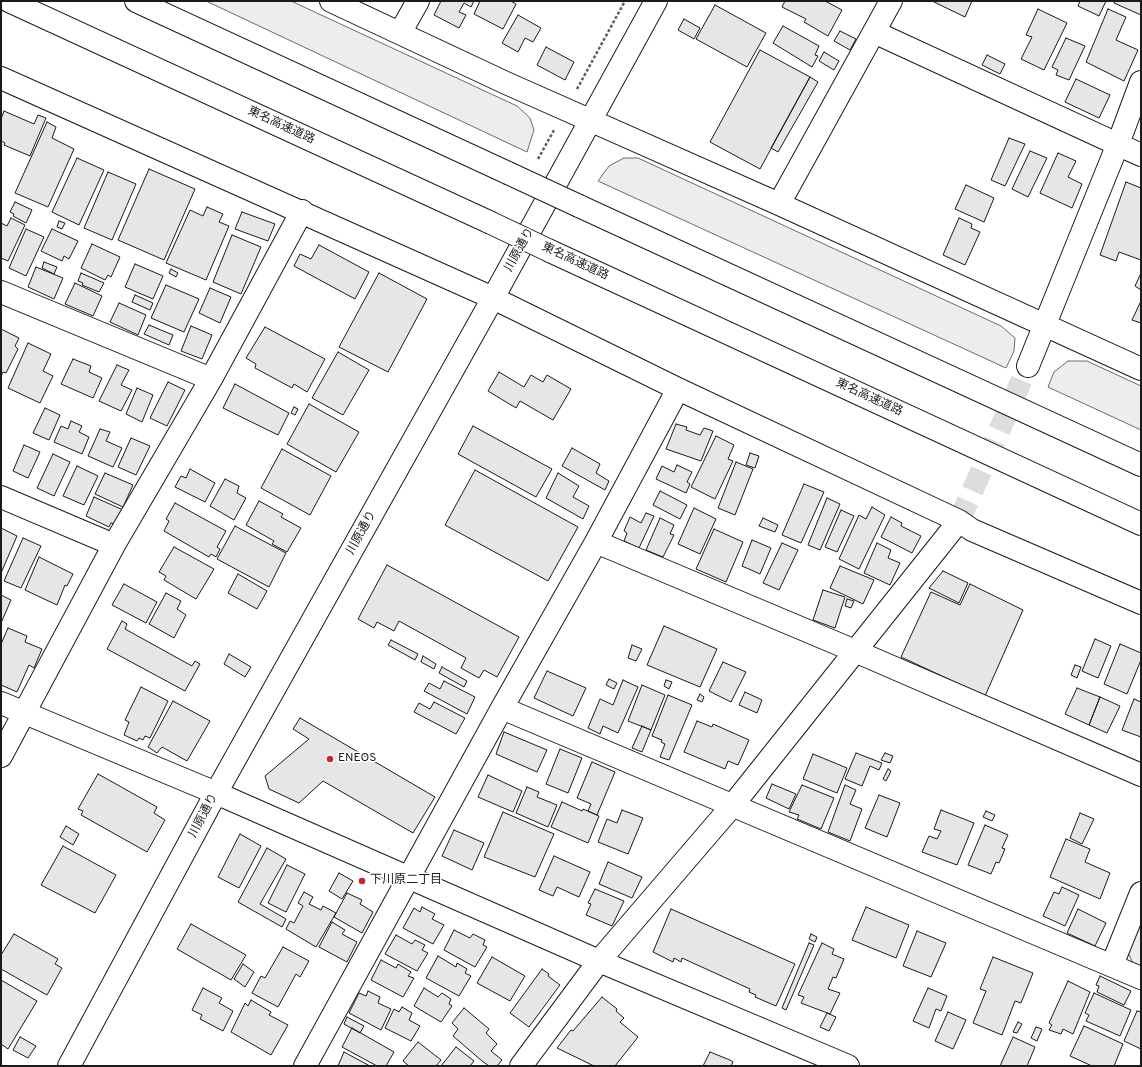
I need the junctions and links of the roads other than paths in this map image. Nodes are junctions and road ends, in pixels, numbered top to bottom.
1 (9, 1) edge
2 (136, 1) edge
3 (331, 1) edge
4 (418, 1) edge
5 (656, 1) edge
6 (891, 1) edge
7 (874, 32) junction
8 (400, 33) junction
9 (2, 81) edge
10 (1141, 82) edge
11 (591, 120) junction
12 (1118, 144) junction
13 (1141, 155) edge
14 (779, 204) junction
15 (302, 211) junction
16 (1, 292) edge
17 (493, 298) junction
18 (1045, 326) junction
19 (1028, 366) tunnel mouth
20 (1141, 369) edge
21 (211, 379) junction
22 (678, 389) junction
23 (1141, 465) edge
24 (1, 497) edge
25 (959, 521) junction
26 (1141, 524) edge
27 (596, 542) junction
28 (114, 545) junction
29 (1141, 603) edge
30 (854, 651) junction
31 (1, 703) edge
32 (502, 708) junction
33 (24, 713) junction
34 (1, 756) edge
35 (1141, 775) edge
36 (216, 793) junction
37 (732, 806) junction
38 (409, 878) junction
39 (1141, 893) edge
40 (599, 961) junction
41 (1112, 965) junction
42 (1141, 978) edge
43 (69, 1066) edge
44 (304, 1066) edge
45 (521, 1066) edge
46 (848, 1066) edge

1 - 26 main road, 東名高速道路, bridge
2 - 23 main road, bridge
3 - 8 main road
4 - 8 main road
5 - 11 main road, 川原通り
6 - 7 main road
7 - 12 main road
7 - 14 main road
8 - 11 main road
9 - 15 main road
10 - 12 main road
11 - 14 main road
11 - 17 main road, 川原通り
12 - 13 main road
12 - 18 main road
14 - 18 main road
15 - 17 main road
15 - 21 main road
16 - 21 main road
17 - 22 main road
17 - 36 main road, 川原通り
18 - 19 main road
18 - 20 main road
21 - 28 main road
22 - 25 main road
22 - 27 main road
24 - 28 main road
25 - 29 main road
25 - 30 main road
27 - 30 main road
27 - 32 main road
28 - 33 main road
30 - 35 main road
30 - 37 main road
31 - 33 main road
32 - 37 main road
32 - 38 main road
33 - 34 main road
33 - 36 main road
36 - 38 main road
36 - 43 main road, 川原通り
37 - 40 main road
37 - 41 main road
38 - 40 main road
38 - 44 main road
39 - 41 main road
40 - 45 main road
40 - 46 main road
41 - 42 main road

